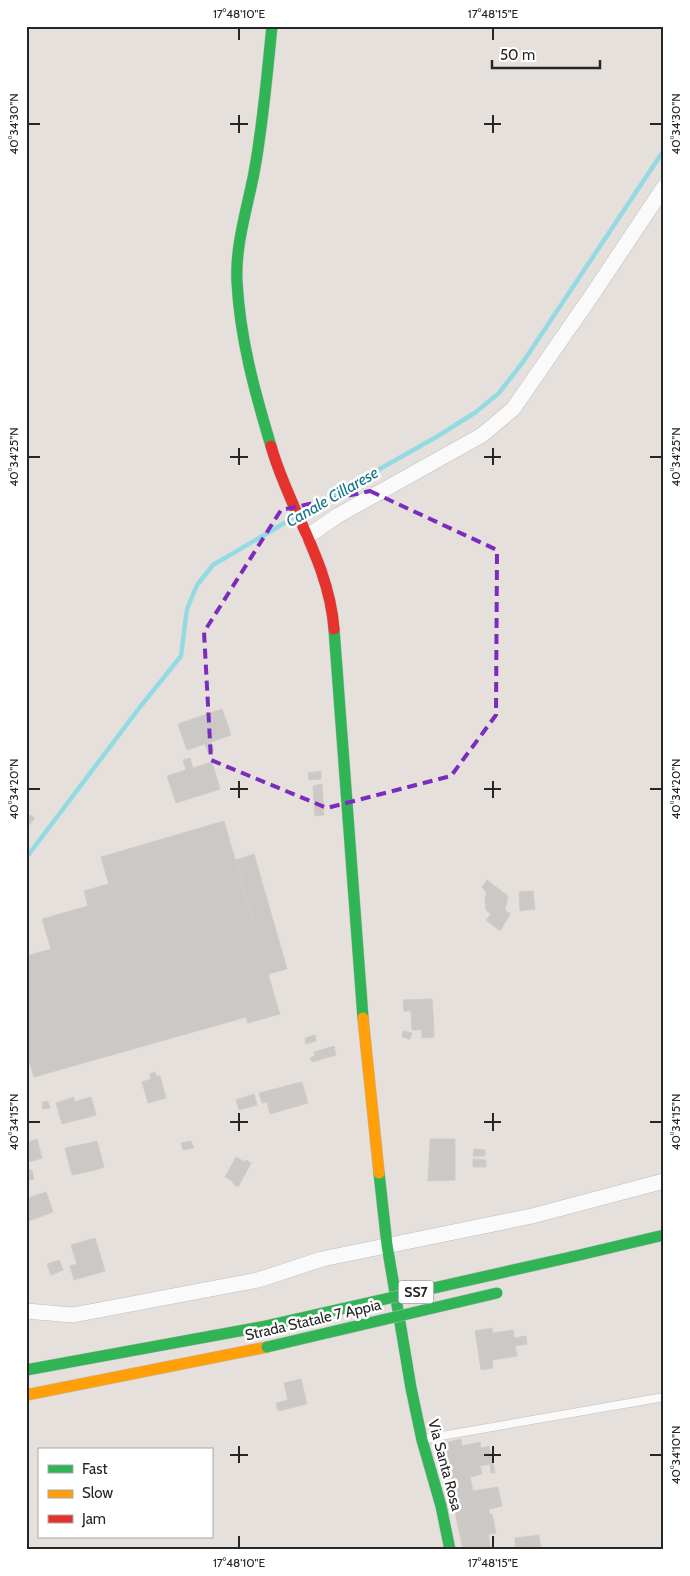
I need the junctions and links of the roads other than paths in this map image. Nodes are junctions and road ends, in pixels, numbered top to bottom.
1 (272, 26) edge
2 (664, 187) edge
3 (308, 536) junction
4 (664, 1182) edge
5 (664, 1235) edge
6 (387, 1246) junction
7 (508, 1291) dead end
8 (26, 1311) edge
9 (26, 1370) edge
10 (29, 1395) edge
11 (664, 1397) edge
12 (422, 1440) junction
13 (450, 1550) edge

1 - 3 main road, Via Santa Rosa
2 - 3 street
3 - 6 main road, Via Santa Rosa
4 - 6 street
5 - 9 main road, Strada Statale 7 Appia / SS7, bridge
6 - 8 street
6 - 12 main road, Via Santa Rosa
7 - 10 main road, Strada Statale 7 Appia / SS7, bridge
11 - 12 lane
12 - 13 main road, Via Santa Rosa

